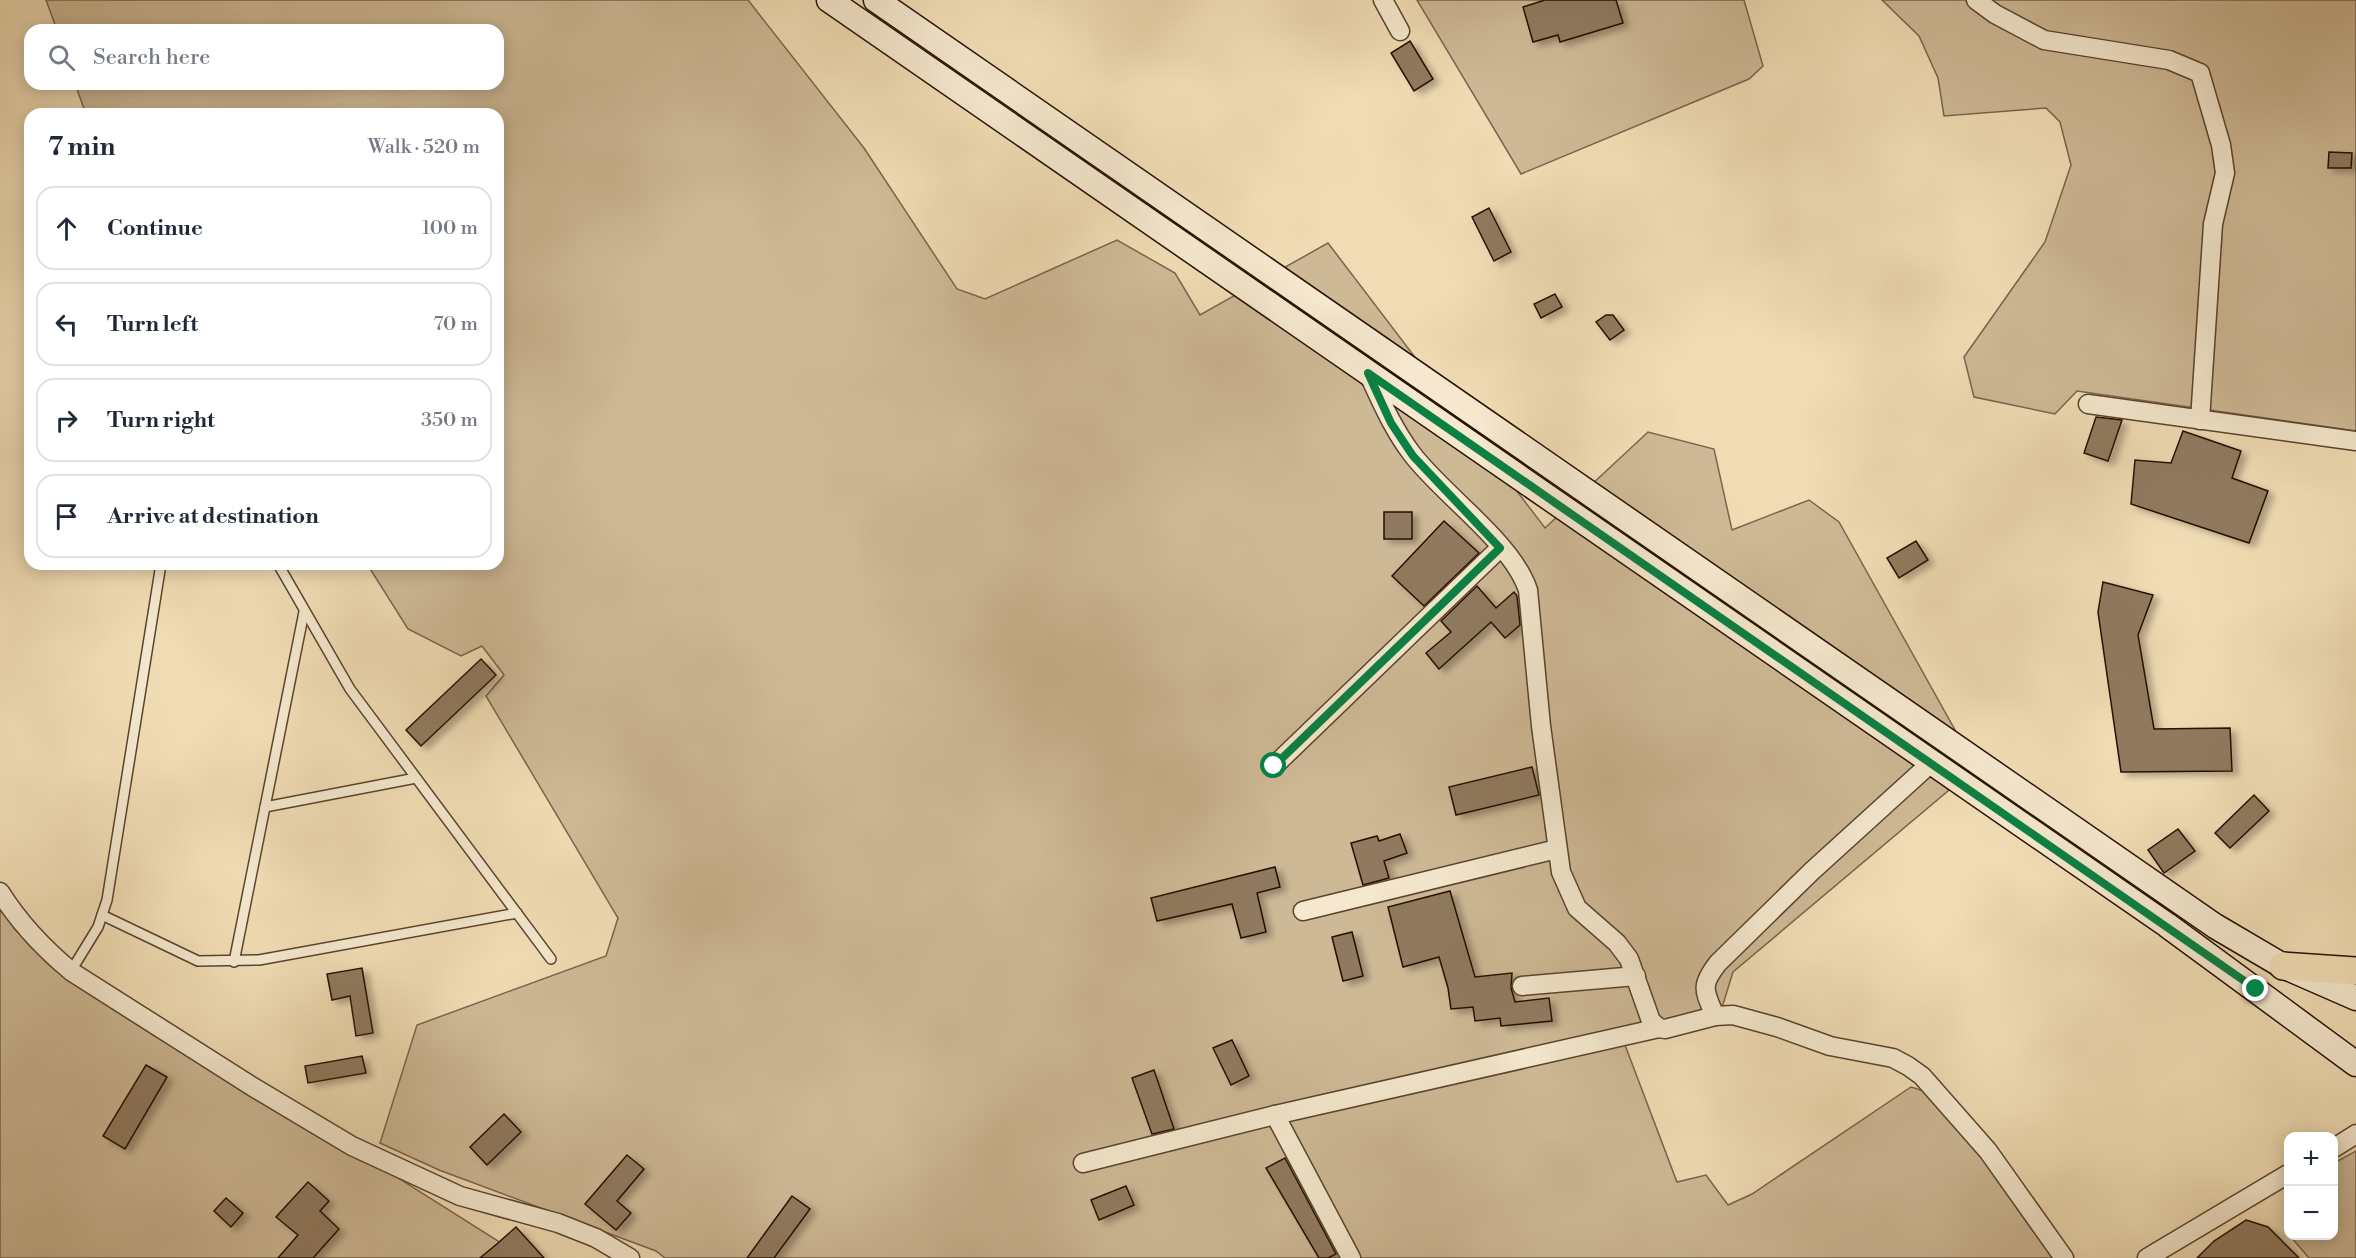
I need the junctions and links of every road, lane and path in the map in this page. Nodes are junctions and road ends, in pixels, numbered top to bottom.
1 (829, 0) edge
2 (876, 0) edge
3 (1383, 0) edge
4 (1976, 0) edge
5 (1400, 31) dead end
6 (1368, 373) junction
7 (2088, 405) dead end
8 (2200, 420) junction
9 (2356, 441) edge
10 (1500, 548) junction
11 (160, 570) edge
12 (281, 570) edge
13 (304, 612) junction
14 (1932, 762) junction
15 (1274, 766) dead end
16 (417, 778) junction
17 (265, 807) junction
18 (1557, 849) junction
19 (0, 892) edge
20 (1303, 911) dead end
21 (517, 913) junction
22 (102, 915) junction
23 (551, 959) dead end
24 (234, 962) junction
25 (2283, 966) junction
26 (71, 971) junction
27 (2356, 971) edge
28 (1636, 976) junction
29 (1522, 986) dead end
30 (2356, 998) edge
31 (1715, 1016) junction
32 (1659, 1028) junction
33 (2356, 1064) edge
34 (1275, 1114) junction
35 (2356, 1134) edge
36 (2338, 1145) edge
37 (1083, 1163) dead end
38 (2284, 1177) edge
39 (630, 1258) edge
40 (1351, 1258) edge
41 (2064, 1258) edge
42 (2146, 1258) edge

1 - 6 main road
2 - 25 main road
3 - 5 street
4 - 8 street
6 - 10 street
6 - 14 main road
7 - 8 street
8 - 9 street
10 - 15 street
10 - 18 street
11 - 22 lane
12 - 13 lane
13 - 16 lane
13 - 17 lane
14 - 31 street
14 - 33 main road
16 - 17 lane
16 - 21 lane
17 - 24 lane
18 - 20 street
18 - 28 street
19 - 26 street
21 - 23 lane
21 - 24 lane
22 - 24 lane
22 - 26 lane
25 - 27 main road
25 - 30 main road
26 - 39 street
28 - 29 street
28 - 32 street
31 - 32 street
31 - 41 street
32 - 34 street
34 - 37 street
34 - 40 street
35 - 36 street
38 - 42 street

